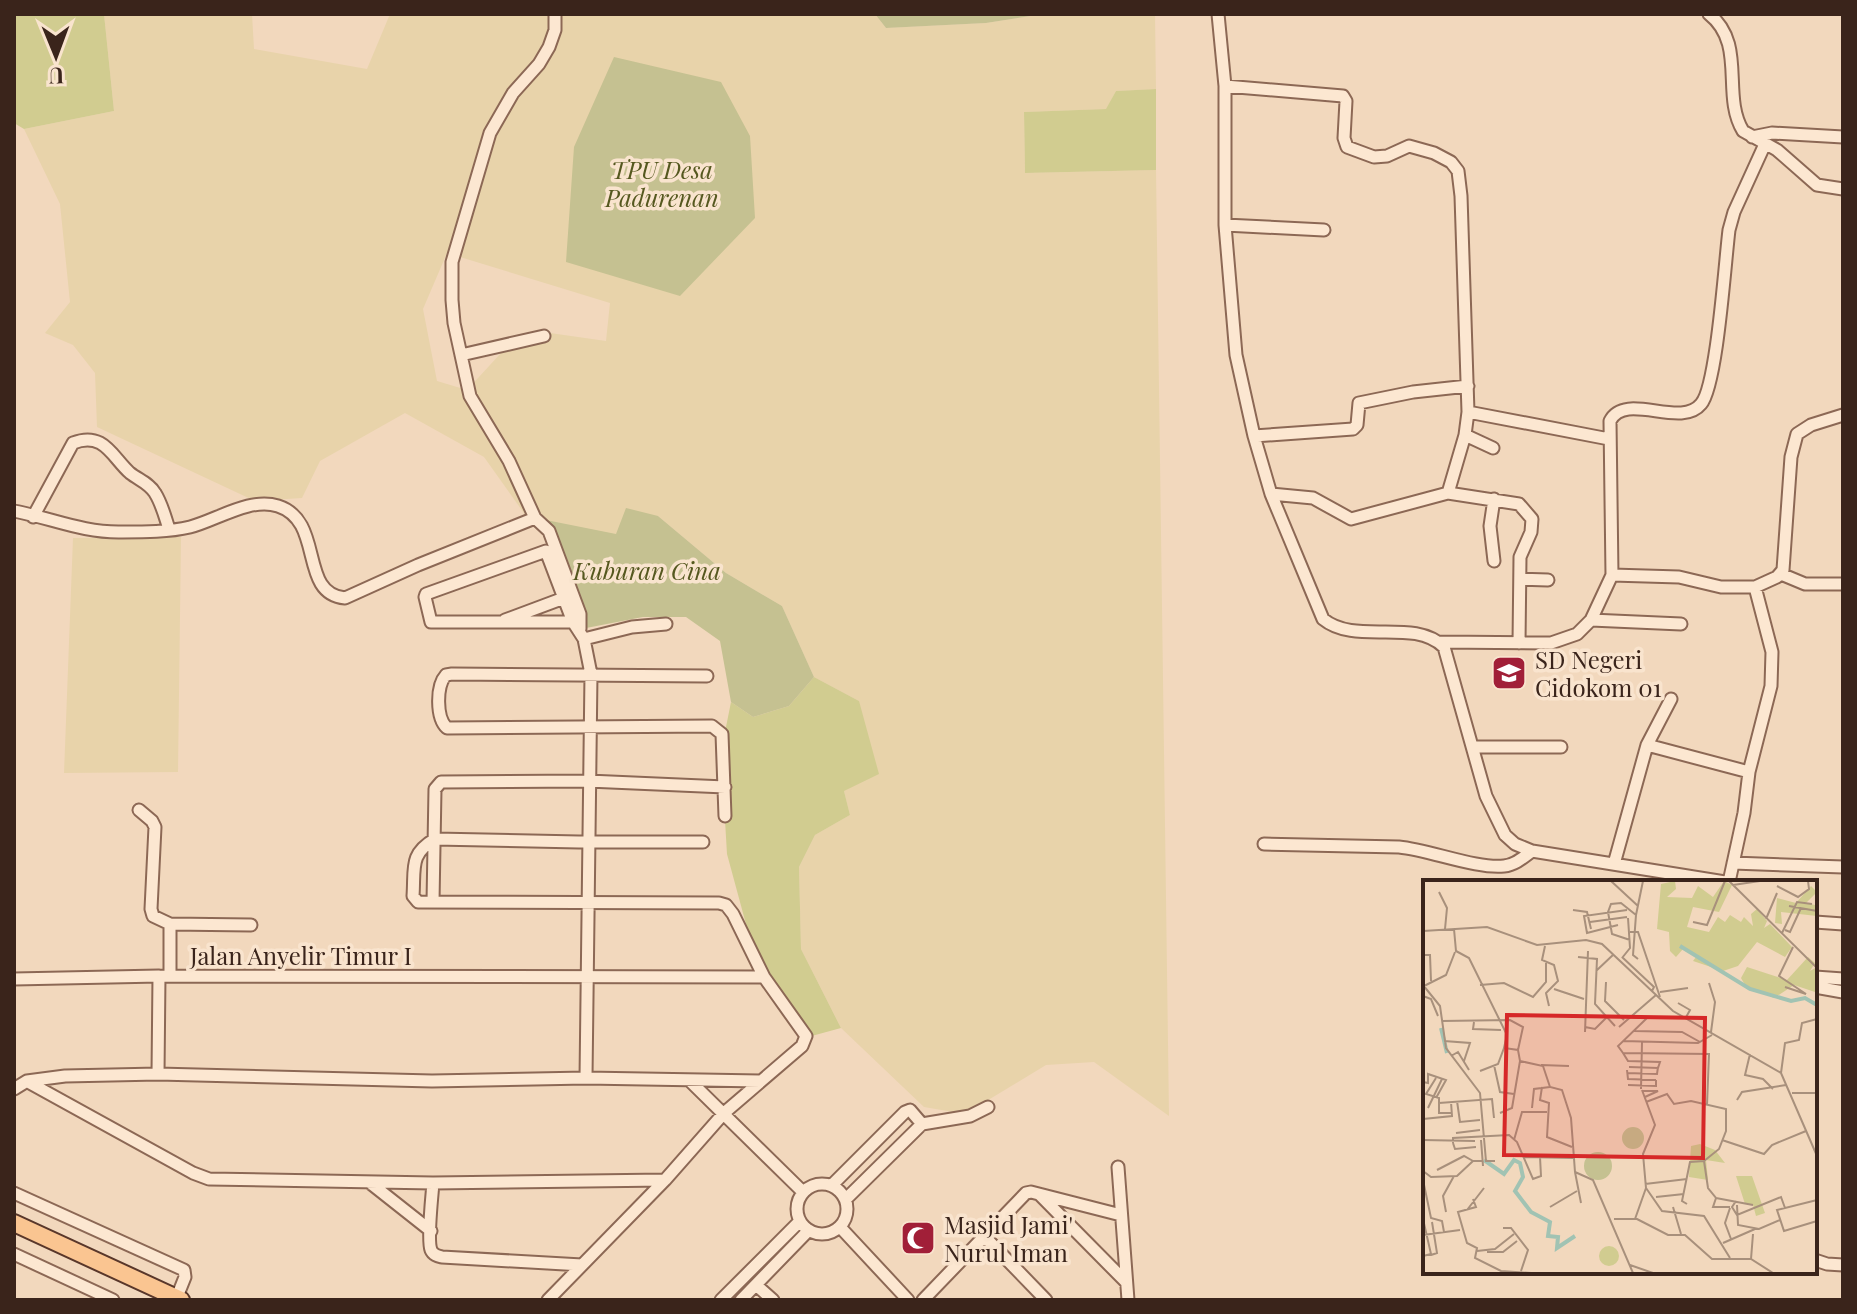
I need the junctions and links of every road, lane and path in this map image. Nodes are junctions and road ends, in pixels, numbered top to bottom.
1 (555, 14) edge
2 (1218, 14) edge
3 (1709, 14) edge
4 (1225, 86) junction
5 (1752, 137) junction
6 (1843, 137) edge
7 (1765, 144) junction
8 (1843, 189) edge
9 (1225, 225) junction
10 (1324, 230) dead end
11 (544, 336) dead end
12 (461, 355) junction
13 (1468, 386) junction
14 (1468, 412) junction
15 (1843, 415) edge
16 (1465, 435) junction
17 (1254, 436) junction
18 (1609, 439) junction
19 (1493, 448) dead end
20 (1448, 493) junction
21 (1271, 494) junction
22 (1494, 499) junction
23 (14, 511) edge
24 (33, 517) junction
25 (535, 518) junction
26 (169, 529) junction
27 (1494, 561) dead end
28 (1781, 574) junction
29 (1612, 575) junction
30 (1520, 579) junction
31 (1548, 580) dead end
32 (1843, 584) edge
33 (1755, 587) junction
34 (564, 598) junction
35 (1591, 620) junction
36 (498, 623) junction
37 (666, 624) dead end
38 (1681, 624) dead end
39 (579, 631) junction
40 (1439, 642) junction
41 (1519, 643) junction
42 (591, 674) junction
43 (707, 676) dead end
44 (1671, 699) dead end
45 (589, 727) junction
46 (1647, 745) junction
47 (1474, 747) junction
48 (1561, 747) dead end
49 (1749, 772) junction
50 (588, 781) junction
51 (725, 787) junction
52 (139, 810) dead end
53 (725, 816) dead end
54 (435, 839) junction
55 (589, 842) junction
56 (703, 842) dead end
57 (1264, 844) dead end
58 (1532, 851) junction
59 (1733, 863) junction
60 (1614, 864) junction
61 (1843, 867) edge
62 (1628, 868) junction
63 (1623, 880) edge
64 (1713, 880) edge
65 (1728, 880) edge
66 (433, 902) junction
67 (587, 902) junction
68 (1817, 922) edge
69 (170, 924) junction
70 (1843, 924) edge
71 (251, 925) dead end
72 (164, 976) junction
73 (764, 977) junction
74 (1817, 977) edge
75 (1843, 977) edge
76 (588, 978) junction
77 (14, 979) edge
78 (1817, 987) edge
79 (1842, 992) edge
80 (158, 1074) junction
81 (586, 1078) junction
82 (689, 1080) junction
83 (27, 1081) junction
84 (760, 1081) junction
85 (14, 1089) edge
86 (988, 1107) dead end
87 (724, 1113) junction
88 (922, 1124) junction
89 (1118, 1167) dead end
90 (665, 1180) junction
91 (369, 1181) junction
92 (433, 1183) junction
93 (832, 1185) junction
94 (803, 1192) junction
95 (14, 1193) edge
96 (1038, 1194) junction
97 (846, 1199) junction
98 (1121, 1215) junction
99 (800, 1221) junction
100 (14, 1223) edge
101 (840, 1227) junction
102 (809, 1230) junction
103 (431, 1231) junction
104 (986, 1238) junction
105 (14, 1254) edge
106 (1817, 1261) edge
107 (582, 1265) junction
108 (1843, 1265) edge
109 (1126, 1282) junction
110 (756, 1285) junction
111 (179, 1298) edge
112 (113, 1300) edge
113 (548, 1300) edge
114 (721, 1300) edge
115 (741, 1300) edge
116 (773, 1300) edge
117 (908, 1300) edge
118 (923, 1300) edge
119 (1046, 1300) edge
120 (1128, 1300) edge

1 - 12 street
2 - 4 street
3 - 5 street
4 - 9 street
4 - 13 street
5 - 6 street
5 - 7 street
7 - 8 street
7 - 18 street
9 - 10 street
9 - 17 street
11 - 12 street
12 - 25 street
13 - 14 street
13 - 17 street
14 - 16 street
14 - 18 street
15 - 28 street
16 - 19 street
16 - 20 street
17 - 21 street
18 - 29 street
20 - 21 street
20 - 22 street
21 - 40 street
22 - 27 street
22 - 30 street
23 - 24 street
24 - 26 street
24 - 26 street
25 - 26 street
25 - 39 street
28 - 32 street
28 - 33 street
29 - 33 street
29 - 35 street
30 - 31 street
30 - 41 street
33 - 49 street
34 - 36 street
34 - 36 street
34 - 39 street
35 - 38 street
35 - 41 street
36 - 39 street
37 - 39 street
39 - 42 street
40 - 41 street
40 - 47 street
42 - 43 street
42 - 45 street
42 - 45 street
44 - 46 street
45 - 50 street
45 - 51 street
46 - 49 street
46 - 60 street
47 - 48 street
47 - 58 street
49 - 59 street
50 - 51 street
50 - 54 street
50 - 55 street
51 - 53 street
52 - 69 street
54 - 55 street
54 - 66 street
54 - 66 street
55 - 56 street
55 - 67 street
57 - 58 street
58 - 60 street
59 - 61 street
59 - 65 street
60 - 62 street
62 - 63 street
62 - 64 street
66 - 67 street
67 - 73 street
67 - 76 street
68 - 70 street
69 - 71 street
69 - 72 street
72 - 76 street, Jalan Anyelir Timur I
72 - 77 street, Jalan Anyelir Timur I
72 - 80 street
73 - 76 street, Jalan Anyelir Timur I
73 - 84 street
74 - 75 street
75 - 79 street
76 - 81 street
78 - 79 street
80 - 81 street
80 - 83 street
81 - 82 street
82 - 84 street
82 - 87 street
83 - 85 street
83 - 91 street
84 - 87 street
86 - 88 street
87 - 90 street
87 - 94 street
88 - 93 street
88 - 97 street
89 - 98 street
90 - 92 street
90 - 107 street
91 - 92 street
91 - 103 street
92 - 103 street
93 - 94 street
93 - 97 street
94 - 99 street
95 - 111 street
96 - 98 street
96 - 104 street
96 - 109 street
97 - 101 street
98 - 109 street
99 - 102 street
99 - 114 street
100 - 111 main road
101 - 102 street
101 - 117 street
102 - 110 street
103 - 107 street
104 - 118 street
104 - 119 street
105 - 112 street
106 - 108 street
107 - 113 street
109 - 120 street
110 - 115 street
110 - 116 street

